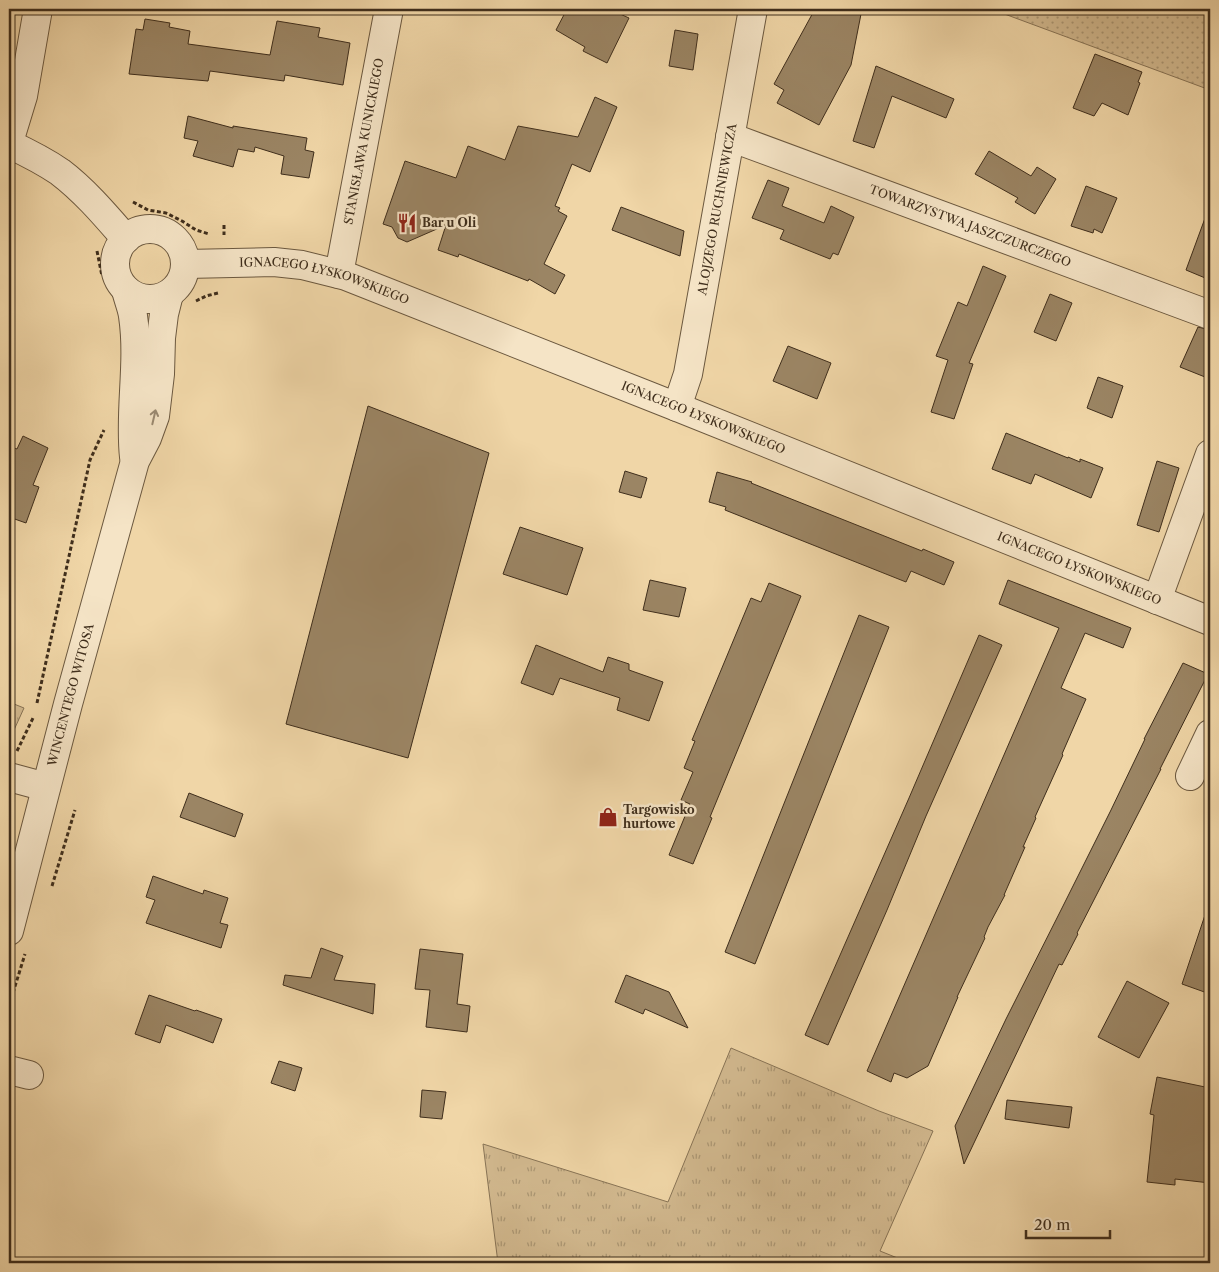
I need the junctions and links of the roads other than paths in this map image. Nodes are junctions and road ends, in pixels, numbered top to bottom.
1 (38, 9) edge
2 (389, 9) edge
3 (753, 9) edge
4 (730, 137) junction
5 (9, 143) edge
6 (126, 239) junction
7 (186, 264) junction
8 (339, 274) junction
9 (126, 290) junction
10 (179, 300) junction
11 (1210, 315) edge
12 (677, 407) junction
13 (1210, 454) edge
14 (135, 461) junction
15 (1157, 600) junction
16 (1210, 621) edge
17 (1210, 734) edge
18 (12, 766) edge
19 (1190, 776) dead end
20 (46, 787) junction
21 (9, 931) edge

1 - 5 street
2 - 8 street, STANISŁAWA KUNICKIEGO
3 - 4 street, ALOJZEGO RUCHNIEWICZA
4 - 11 street, TOWARZYSTWA JASZCZURCZEGO
4 - 12 street, ALOJZEGO RUCHNIEWICZA
5 - 6 street
6 - 7 street
6 - 9 street
7 - 8 street, IGNACEGO ŁYSKOWSKIEGO
7 - 10 street
8 - 12 street, IGNACEGO ŁYSKOWSKIEGO
9 - 10 street
9 - 14 street, WINCENTEGO WITOSA
14 -> 10 street, WINCENTEGO WITOSA
12 - 15 street, IGNACEGO ŁYSKOWSKIEGO
13 - 15 street
14 - 20 street, WINCENTEGO WITOSA
15 - 16 street, IGNACEGO ŁYSKOWSKIEGO
17 - 19 street
18 - 20 street
20 - 21 street, WINCENTEGO WITOSA

